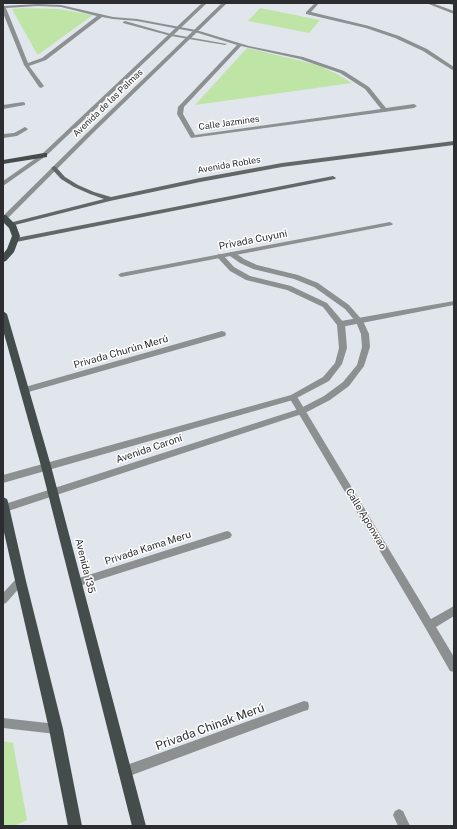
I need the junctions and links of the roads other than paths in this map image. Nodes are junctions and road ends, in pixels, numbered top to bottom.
1 (205, 3) edge
2 (225, 3) edge
3 (317, 3) edge
4 (428, 3) edge
5 (451, 3) edge
6 (454, 4) edge
7 (3, 7) edge
8 (454, 13) edge
9 (101, 15) junction
10 (113, 18) junction
11 (179, 27) junction
12 (196, 31) junction
13 (171, 35) junction
14 (188, 38) junction
15 (240, 45) junction
16 (26, 65) junction
17 (454, 69) edge
18 (41, 86) dead end
19 (23, 104) dead end
20 (414, 106) dead end
21 (3, 108) edge
22 (385, 110) junction
23 (25, 129) dead end
24 (80, 132) junction
25 (3, 136) edge
26 (454, 143) edge
27 (62, 149) junction
28 (44, 155) junction
29 (3, 162) edge
30 (54, 168) junction
31 (334, 178) dead end
32 (3, 184) edge
33 (110, 199) junction
34 (7, 220) edge
35 (390, 224) dead end
36 (16, 240) junction
37 (232, 254) junction
38 (220, 256) junction
39 (3, 259) edge
40 (121, 275) dead end
41 (454, 304) edge
42 (3, 314) edge
43 (359, 321) junction
44 (341, 324) junction
45 (222, 334) dead end
46 (25, 390) junction
47 (293, 397) junction
48 (302, 411) junction
49 (46, 466) junction
50 (3, 479) edge
51 (53, 493) junction
52 (4, 505) edge
53 (227, 535) dead end
54 (20, 581) junction
55 (76, 583) junction
56 (3, 600) edge
57 (454, 611) edge
58 (429, 626) junction
59 (454, 667) edge
60 (304, 706) dead end
61 (3, 723) edge
62 (56, 729) junction
63 (124, 772) junction
64 (399, 815) dead end
65 (75, 826) edge
66 (138, 826) edge
67 (404, 826) edge

1 - 11 street, Avenida de las Palmas
2 - 12 street, Avenida de las Palmas
3 - 17 street
4 - 8 street
5 - 6 street
7 - 9 street
7 - 16 street
9 - 10 street
9 - 16 street
10 - 11 street
10 - 13 street
11 - 12 street
11 - 13 street, Avenida de las Palmas
12 - 14 street, Avenida de las Palmas
12 - 15 street
13 - 14 street
13 - 24 street, Avenida de las Palmas
14 - 15 street
14 - 24 street, Avenida de las Palmas
15 - 22 street
15 - 22 street, Calle Jazmines
16 - 18 street
19 - 21 street
20 - 22 street, Calle Jazmines
23 - 25 street
24 - 27 street, Avenida de las Palmas
24 - 27 street, Avenida de las Palmas
26 - 33 main road, Avenida Robles
27 - 28 street, Avenida de las Palmas
27 - 30 street, Avenida de las Palmas
28 - 29 main road
28 - 32 street, Avenida de las Palmas
30 - 33 main road
30 - 34 street, Avenida de las Palmas
31 - 36 main road
33 - 34 main road, Avenida Robles
34 - 36 main road
35 - 37 street, Privada Cuyuni
36 - 39 main road
37 - 38 street, Privada Cuyuni
37 - 43 street
38 - 40 street, Privada Cuyuni
38 - 44 street
41 - 43 street
42 - 46 main road, Avenida 135
43 - 44 street
43 - 48 street
44 - 47 street
45 - 46 street, Privada Churún Merú
46 - 49 main road, Avenida 135
47 - 48 street, Calle Aponwao
47 - 49 street, Avenida Caroní
48 - 51 street, Avenida Caroní
48 - 58 street, Calle Aponwao
49 - 50 street, Avenida Caroní
49 - 51 main road, Avenida 135
51 - 52 street, Avenida Caroní
51 - 55 main road, Avenida 135
52 - 54 main road
53 - 55 street, Privada Kama Meru
54 - 56 street
54 - 62 main road
55 - 63 main road, Avenida 135
57 - 58 street
58 - 59 street, Calle Aponwao
60 - 63 street, Privada Chinak Merú
61 - 62 street
62 - 65 main road
63 - 66 main road, Avenida 135
64 - 67 street

